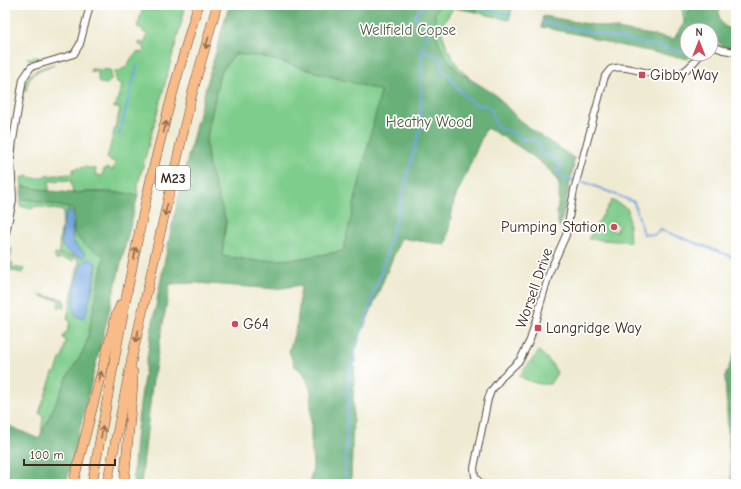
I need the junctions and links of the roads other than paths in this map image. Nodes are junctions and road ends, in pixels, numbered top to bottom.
1 (90, 5) edge
2 (198, 5) edge
3 (217, 5) edge
4 (719, 48) edge
5 (736, 52) edge
6 (694, 62) edge
7 (5, 238) edge
8 (127, 292) junction
9 (133, 353) junction
10 (73, 484) edge
11 (92, 484) edge
12 (107, 484) edge
13 (124, 484) edge
14 (481, 484) edge

1 - 7 street
8 -> 2 highway, M23
3 -> 9 highway, M23
4 - 5 street
6 - 14 street, Worsell Drive
10 -> 8 highway, M23
11 -> 8 highway, M23
9 - 12 highway, M23
9 - 13 highway, M23

